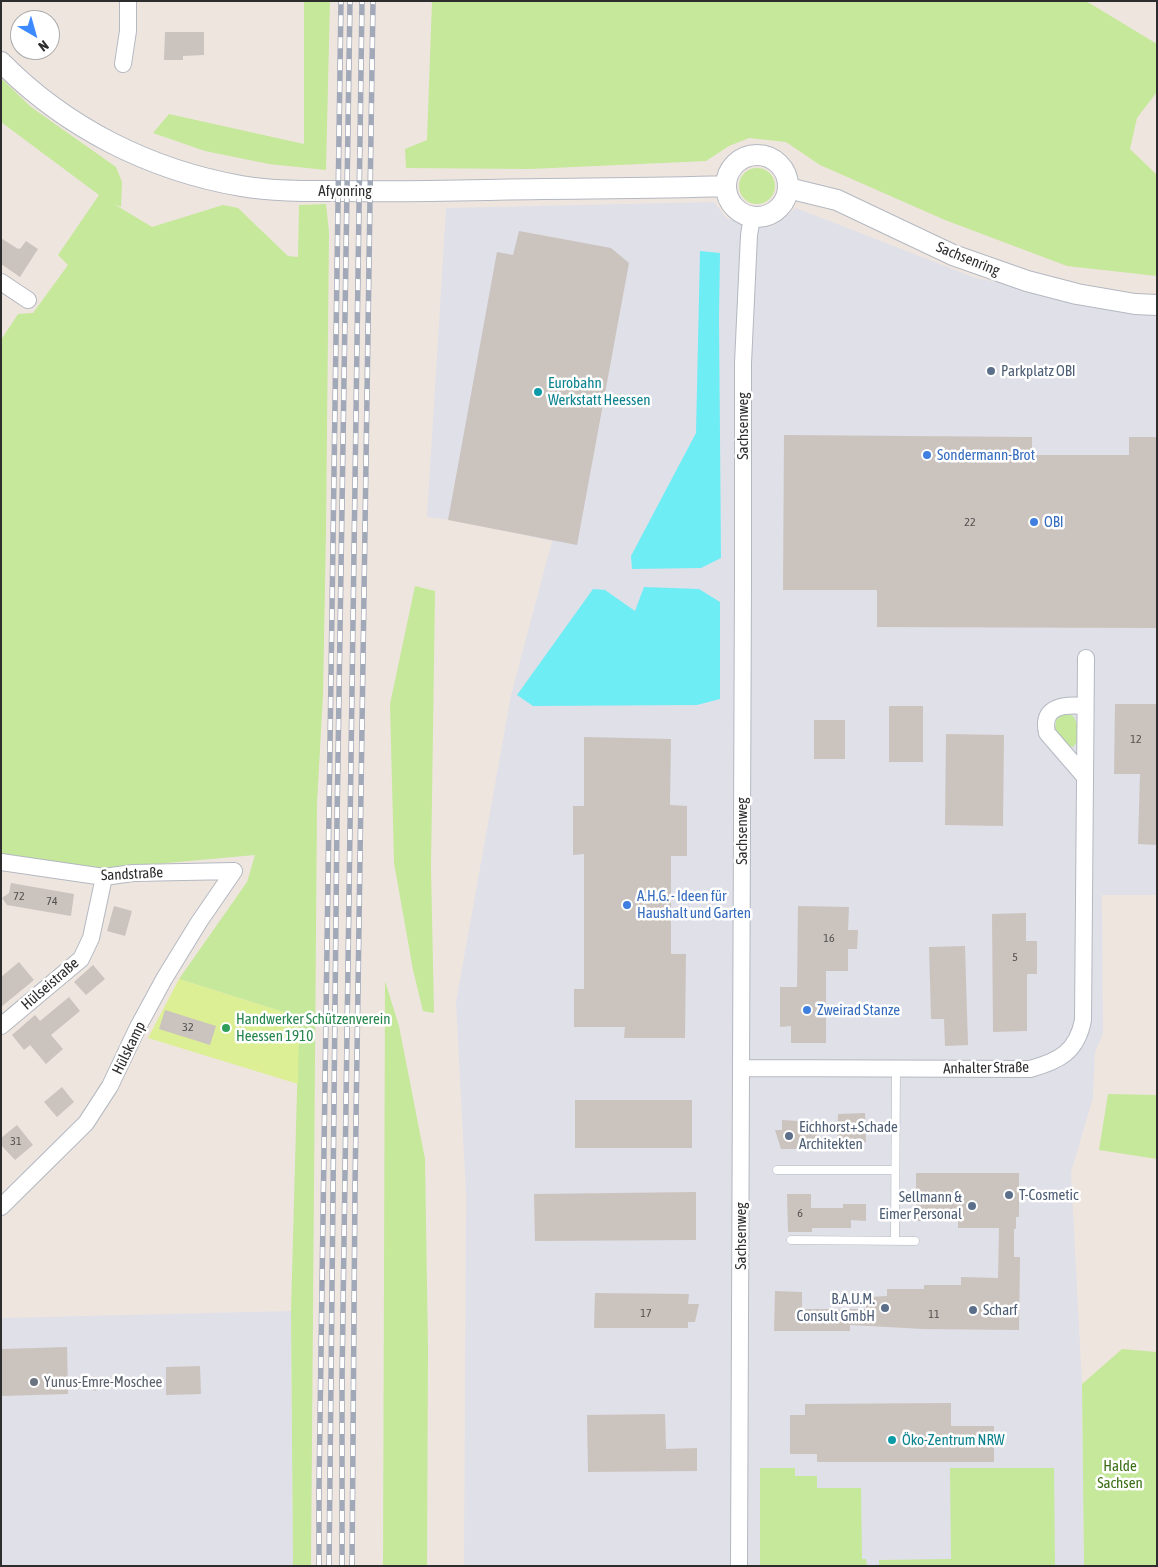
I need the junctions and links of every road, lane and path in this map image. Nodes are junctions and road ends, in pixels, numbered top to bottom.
1 (128, 1) edge
2 (1, 62) edge
3 (123, 64) dead end
4 (725, 186) junction
5 (788, 188) junction
6 (752, 217) junction
7 (1, 282) edge
8 (28, 300) dead end
9 (1157, 305) edge
10 (1086, 658) dead end
11 (1085, 706) junction
12 (1085, 777) junction
13 (1, 862) edge
14 (234, 871) joint
15 (104, 878) junction
16 (1, 1026) edge
17 (742, 1068) junction
18 (896, 1068) junction
19 (777, 1170) dead end
20 (895, 1170) junction
21 (1, 1206) edge
22 (791, 1240) dead end
23 (895, 1240) junction
24 (915, 1241) dead end
25 (739, 1566) edge

1 - 3 street
2 - 4 street, Afyonring
4 - 5 street
4 - 6 street
5 - 6 street
5 - 9 street, Sachsenring
6 - 17 street, Sachsenweg
7 - 8 street
10 - 11 street, Anhalter Straße
11 - 12 street, Anhalter Straße
11 - 12 street
12 - 18 street, Anhalter Straße
13 - 15 street, Sandstraße
14 - 15 street, Sandstraße
14 - 21 street, Hülskamp
15 - 16 street, Hülseistraße
17 - 18 street, Anhalter Straße
17 - 25 street, Sachsenweg
18 - 20 lane
19 - 20 lane
20 - 23 lane
22 - 23 lane
23 - 24 lane

